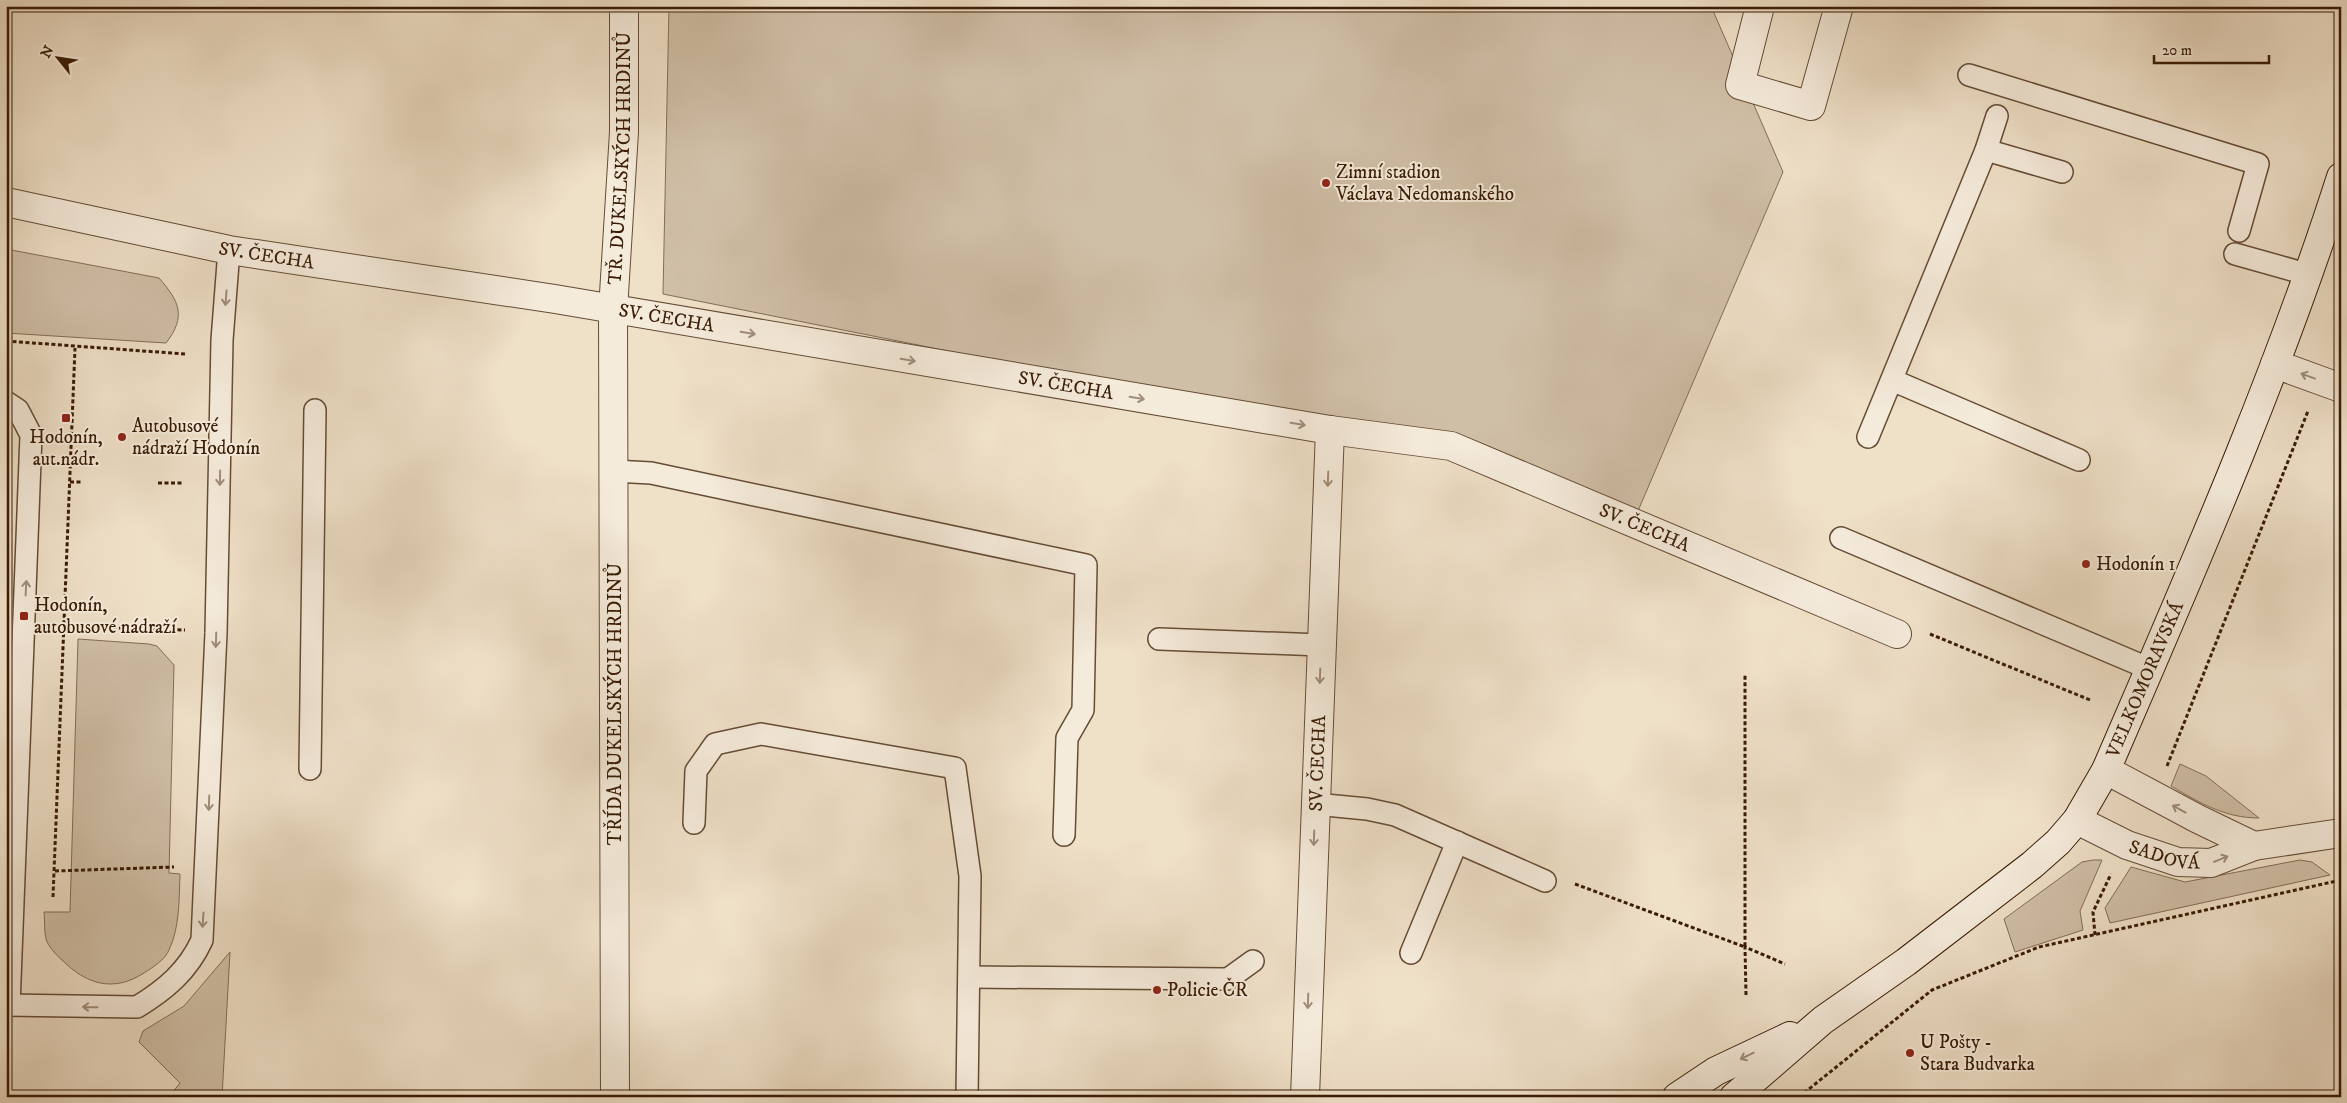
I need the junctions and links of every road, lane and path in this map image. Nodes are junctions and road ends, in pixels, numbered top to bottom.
1 (624, 6) edge
2 (1760, 6) edge
3 (1840, 6) edge
4 (1969, 75) dead end
5 (1997, 116) dead end
6 (1986, 150) junction
7 (2062, 172) dead end
8 (2341, 178) edge
9 (6, 202) edge
10 (2239, 231) dead end
11 (229, 250) junction
12 (2235, 254) dead end
13 (2310, 274) junction
14 (613, 310) junction
15 (6, 341) edge
16 (75, 348) junction
17 (185, 354) dead end
18 (2275, 364) junction
19 (1892, 380) junction
20 (2331, 384) edge
21 (6, 402) edge
22 (315, 410) dead end
23 (1330, 430) junction
24 (1868, 437) dead end
25 (2079, 460) dead end
26 (614, 471) junction
27 (70, 482) junction
28 (83, 482) dead end
29 (158, 483) dead end
30 (184, 483) dead end
31 (1841, 538) dead end
32 (24, 624) junction
33 (64, 626) junction
34 (216, 633) junction
35 (1897, 634) joint
36 (1159, 639) dead end
37 (1321, 645) junction
38 (2150, 669) junction
39 (1746, 675) dead end
40 (2090, 700) dead end
41 (310, 769) dead end
42 (2106, 770) junction
43 (2165, 772) dead end
44 (1315, 804) junction
45 (2077, 820) junction
46 (694, 823) dead end
47 (2341, 833) edge
48 (1064, 835) dead end
49 (1457, 842) junction
50 (2254, 846) junction
51 (176, 867) dead end
52 (55, 871) junction
53 (2112, 872) dead end
54 (2341, 880) edge
55 (1545, 881) joint
56 (54, 897) dead end
57 (2095, 934) junction
58 (1745, 947) junction
59 (1411, 953) dead end
60 (1253, 961) dead end
61 (1785, 964) dead end
62 (969, 977) junction
63 (1746, 995) dead end
64 (8, 1006) edge
65 (1822, 1020) junction
66 (615, 1097) edge
67 (967, 1097) edge
68 (1305, 1097) edge
69 (1677, 1097) edge
70 (1734, 1097) edge
71 (1799, 1097) edge

1 - 14 street, TŘ. DUKELSKÝCH HRDINŮ
2 - 3 street
4 - 10 lane
5 - 6 lane
6 - 7 lane
6 - 19 lane
8 - 13 street, VELKOMORAVSKÁ
9 - 11 street, SV. ČECHA
11 - 14 street, SV. ČECHA
11 -> 34 lane
12 - 13 lane
13 - 18 street, VELKOMORAVSKÁ
14 -> 23 street, SV. ČECHA
14 - 26 street, TŘÍDA DUKELSKÝCH HRDINŮ
15 - 16 path
16 - 17 path
16 - 27 path
20 -> 18 street
18 - 38 street, VELKOMORAVSKÁ
19 - 24 lane
19 - 25 lane
20 - 43 path
32 -> 21 lane
22 - 41 lane
23 - 35 street, SV. ČECHA
23 -> 37 street, SV. ČECHA
26 - 48 lane
26 - 66 street, TŘÍDA DUKELSKÝCH HRDINŮ
27 - 28 path
27 - 33 path
29 - 30 path
31 - 38 lane
32 - 33 path
32 - 64 lane
33 - 34 path
33 - 52 path
34 -> 64 lane
35 - 40 path
36 - 37 lane
37 -> 44 street, SV. ČECHA
38 - 42 street, VELKOMORAVSKÁ
39 - 58 path
42 - 45 street, VELKOMORAVSKÁ
50 -> 42 street, SADOVÁ
44 - 49 lane
44 -> 68 street, SV. ČECHA
45 -> 50 street, SADOVÁ
45 - 65 street, VELKOMORAVSKÁ
46 - 62 lane
47 - 50 street, SADOVÁ
49 - 55 lane
49 - 59 lane
51 - 52 path
52 - 56 path
53 - 57 path
54 - 57 path
55 - 58 path
57 - 71 path
58 - 61 path
58 - 63 path
60 - 62 lane
62 - 67 lane
65 -> 69 street, VELKOMORAVSKÁ
65 - 70 street, VELKOMORAVSKÁ

